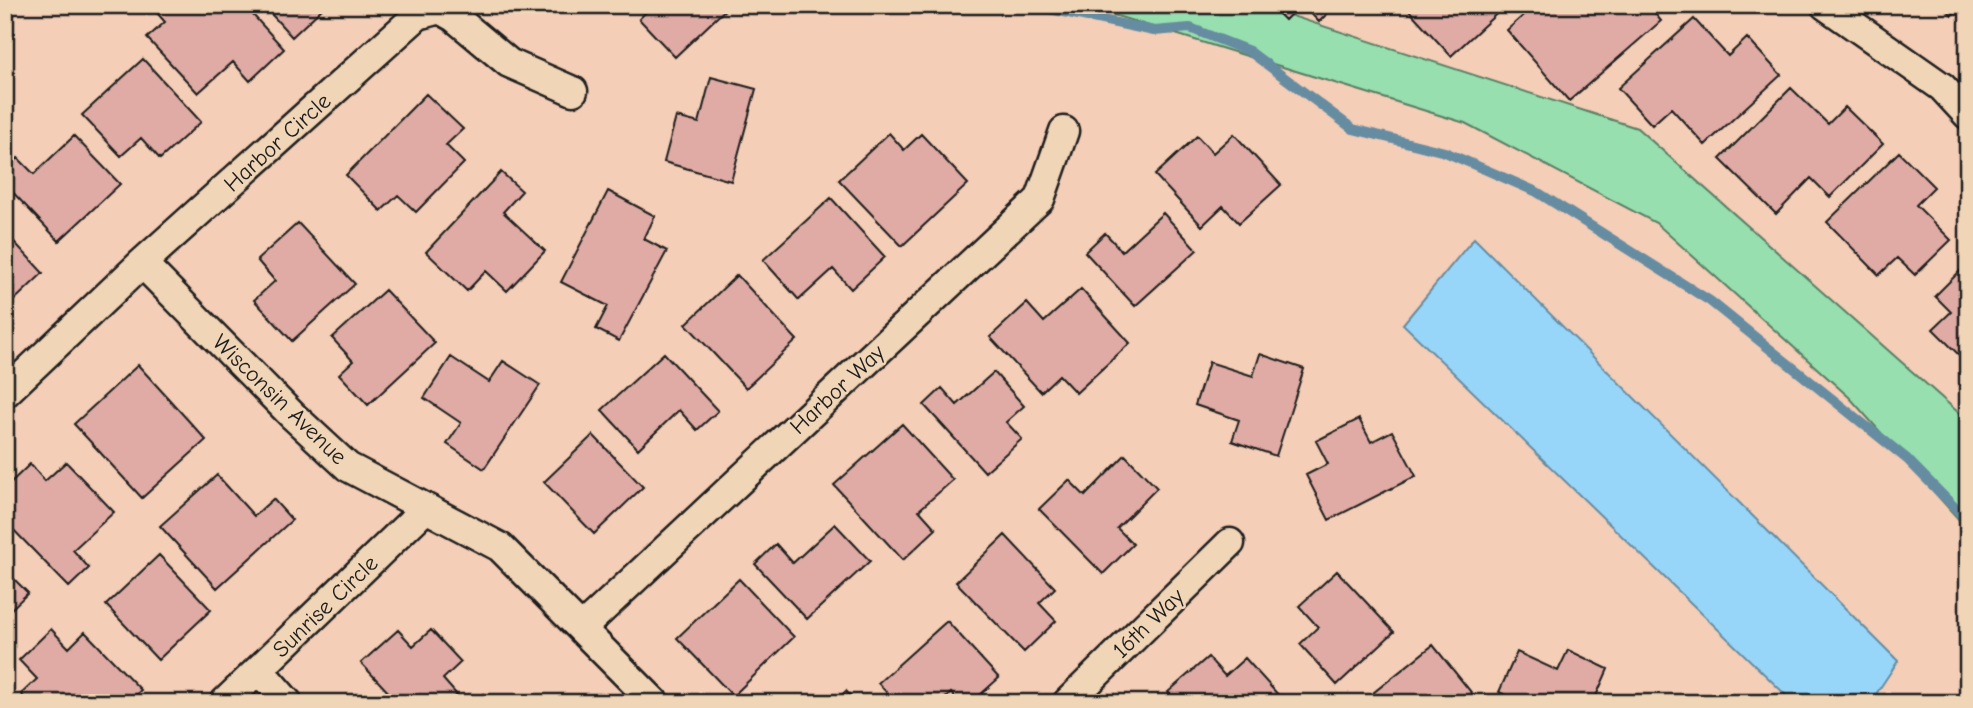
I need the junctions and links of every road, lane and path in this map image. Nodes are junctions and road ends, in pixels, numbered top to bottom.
1 (1825, 5) edge
2 (573, 91) dead end
3 (1968, 115) edge
4 (1064, 131) dead end
5 (142, 262) junction
6 (5, 393) edge
7 (425, 509) junction
8 (1230, 544) dead end
9 (582, 628) junction
10 (259, 670) junction
11 (224, 703) edge
12 (288, 703) edge
13 (655, 703) edge
14 (1067, 703) edge

1 - 3 street
2 - 5 street, Harbor Circle
4 - 9 street, Harbor Way
5 - 6 street, Harbor Circle
5 - 7 street, Wisconsin Avenue
7 - 9 street, Wisconsin Avenue
7 - 10 street, Sunrise Circle
8 - 14 street, 16th Way
9 - 13 street, Wisconsin Avenue
10 - 11 street, Sunrise Circle
10 - 12 street

